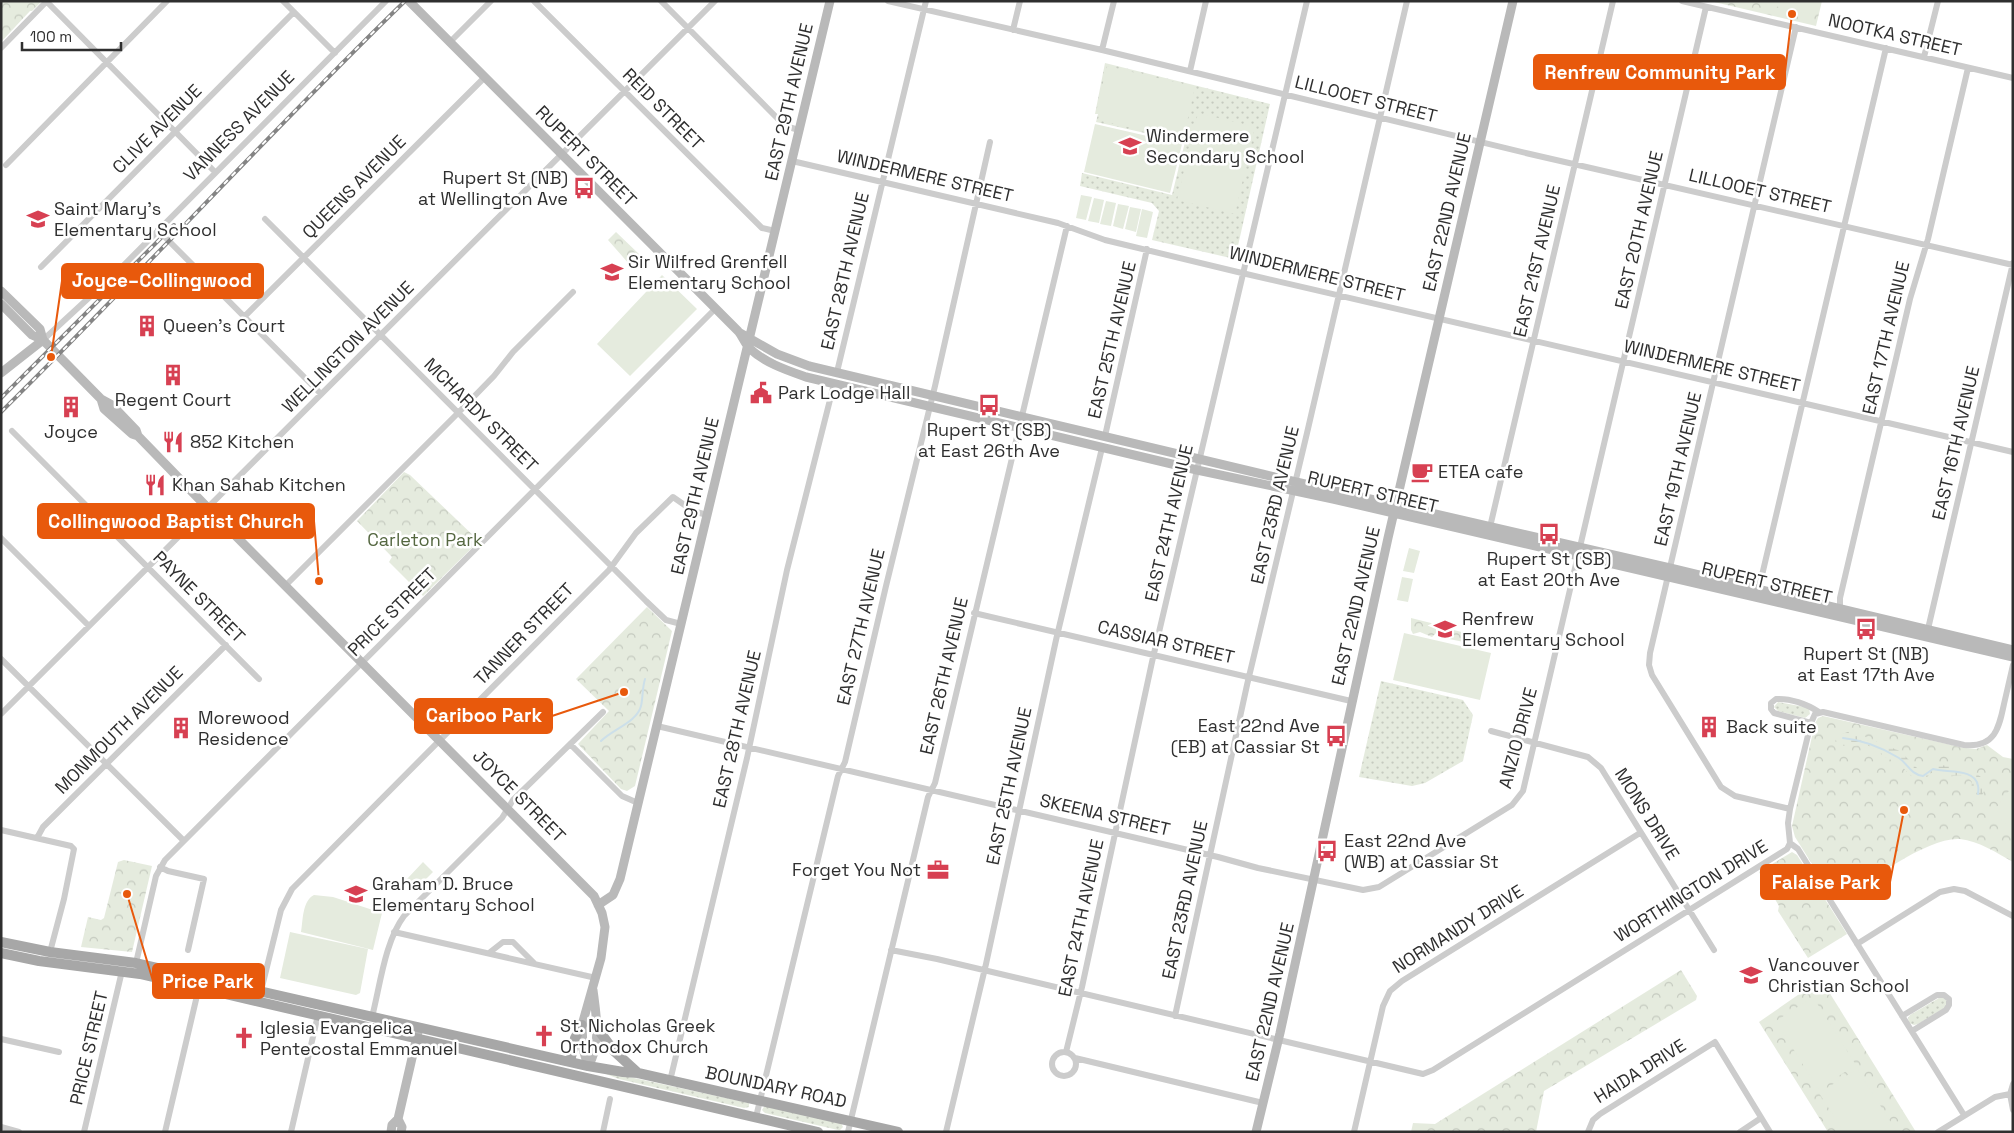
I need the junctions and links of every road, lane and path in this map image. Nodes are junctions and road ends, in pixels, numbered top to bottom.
1 (167, 1) edge
2 (283, 1) edge
3 (386, 1) edge
4 (409, 1) edge
5 (491, 1) edge
6 (534, 1) edge
7 (661, 1) edge
8 (715, 1) edge
9 (830, 1) edge
10 (888, 1) edge
11 (926, 1) edge
12 (1020, 1) edge
13 (1114, 1) edge
14 (1206, 1) edge
15 (1307, 1) edge
16 (1407, 1) edge
17 (1513, 1) edge
18 (1613, 1) edge
19 (1682, 1) edge
20 (1938, 1) edge
21 (47, 2) edge
22 (1706, 7) junction
23 (924, 10) junction
24 (294, 12) junction
25 (1796, 27) junction
26 (688, 28) junction
27 (1013, 30) junction
28 (449, 43) junction
29 (1, 48) edge
30 (1886, 48) junction
31 (1102, 50) junction
32 (335, 53) junction
33 (1924, 57) junction
34 (107, 62) junction
35 (1968, 68) junction
36 (1190, 71) junction
37 (484, 78) junction
38 (2013, 78) edge
39 (625, 92) junction
40 (1285, 95) junction
41 (1380, 118) junction
42 (799, 130) junction
43 (176, 132) junction
44 (990, 142) dead end
45 (1480, 142) junction
46 (562, 154) junction
47 (792, 160) junction
48 (1574, 164) junction
49 (6, 166) dead end
50 (215, 172) junction
51 (882, 182) junction
52 (1665, 184) junction
53 (977, 204) junction
54 (1754, 205) junction
55 (265, 220) dead end
56 (1067, 226) junction
57 (1844, 226) junction
58 (158, 230) junction
59 (775, 231) junction
60 (1925, 245) junction
61 (1147, 249) junction
62 (303, 258) junction
63 (2013, 265) edge
64 (41, 267) dead end
65 (1242, 273) junction
66 (1, 291) edge
67 (573, 292) dead end
68 (1338, 294) junction
69 (1, 304) edge
70 (716, 308) junction
71 (244, 317) junction
72 (1439, 319) junction
73 (380, 336) junction
74 (1534, 339) junction
75 (43, 340) junction
76 (749, 342) junction
77 (1624, 361) junction
78 (837, 372) junction
79 (1, 373) edge
80 (1714, 382) junction
81 (834, 384) junction
82 (321, 394) junction
83 (932, 395) junction
84 (1803, 402) junction
85 (930, 407) junction
86 (458, 413) junction
87 (1022, 416) junction
88 (1882, 421) junction
89 (1019, 428) junction
90 (12, 431) dead end
91 (1105, 436) junction
92 (1972, 442) junction
93 (1102, 448) junction
94 (2013, 452) edge
95 (1200, 460) junction
96 (1197, 470) junction
97 (1294, 487) junction
98 (536, 490) junction
99 (208, 508) junction
100 (1395, 510) junction
101 (707, 515) junction
102 (1490, 527) junction
103 (1, 538) edge
104 (1580, 547) junction
105 (1578, 557) junction
106 (612, 566) junction
107 (148, 567) junction
108 (1670, 568) junction
109 (1668, 577) junction
110 (286, 585) junction
111 (1759, 588) junction
112 (1840, 612) junction
113 (974, 613) junction
114 (681, 624) junction
115 (89, 626) junction
116 (1928, 629) junction
117 (1058, 632) junction
118 (226, 645) junction
119 (2013, 650) edge
120 (1153, 655) junction
121 (2013, 657) edge
122 (1, 658) edge
123 (363, 662) junction
124 (2013, 666) edge
125 (1249, 677) junction
126 (259, 679) dead end
127 (29, 686) junction
128 (1351, 701) junction
129 (603, 712) dead end
130 (1819, 712) junction
131 (1, 714) edge
132 (1811, 723) junction
133 (656, 726) junction
134 (1491, 731) dead end
135 (440, 740) junction
136 (570, 744) junction
137 (1534, 744) junction
138 (749, 747) junction
139 (105, 764) junction
140 (842, 769) junction
141 (932, 790) junction
142 (638, 803) junction
143 (508, 808) junction
144 (1790, 809) junction
145 (1020, 810) junction
146 (1, 830) edge
147 (1640, 833) junction
148 (1115, 834) junction
149 (37, 838) junction
150 (184, 840) junction
151 (1790, 842) junction
152 (1211, 856) junction
153 (160, 867) junction
154 (1313, 880) junction
155 (598, 905) junction
156 (1688, 910) junction
157 (2013, 916) edge
158 (394, 932) junction
159 (1, 942) edge
160 (1857, 944) junction
161 (188, 950) dead end
162 (891, 950) junction
163 (1714, 950) dead end
164 (50, 952) junction
165 (1, 953) edge
166 (489, 953) junction
167 (136, 962) junction
168 (535, 964) junction
169 (101, 968) junction
170 (122, 971) junction
171 (985, 971) junction
172 (596, 978) junction
173 (199, 987) junction
174 (593, 990) junction
175 (261, 991) junction
176 (1080, 994) junction
177 (318, 1015) junction
178 (1175, 1016) junction
179 (1902, 1016) junction
180 (372, 1017) junction
181 (582, 1025) junction
182 (597, 1028) junction
183 (1912, 1031) junction
184 (418, 1033) junction
185 (1, 1039) edge
186 (1278, 1040) junction
187 (59, 1052) dead end
188 (1066, 1052) junction
189 (1075, 1058) junction
190 (570, 1062) junction
191 (1370, 1062) junction
192 (588, 1066) junction
193 (638, 1073) junction
194 (576, 1076) junction
195 (600, 1080) junction
196 (670, 1081) junction
197 (2013, 1084) edge
198 (2010, 1094) junction
199 (610, 1099) dead end
200 (760, 1100) junction
201 (1263, 1103) junction
202 (2013, 1110) edge
203 (1964, 1115) junction
204 (756, 1117) junction
205 (1762, 1118) junction
206 (398, 1119) junction
207 (850, 1120) junction
208 (1, 1127) edge
209 (19, 1132) edge
210 (84, 1132) edge
211 (165, 1132) edge
212 (291, 1132) edge
213 (391, 1132) edge
214 (401, 1132) edge
215 (603, 1132) edge
216 (818, 1132) edge
217 (848, 1132) edge
218 (898, 1132) edge
219 (946, 1132) edge
220 (1256, 1132) edge
221 (1354, 1132) edge
222 (1588, 1132) edge
223 (1740, 1132) edge
224 (1770, 1132) edge
225 (1938, 1132) edge

1 - 34 street
2 - 24 street
3 - 32 street, VANNESS AVENUE
4 - 28 street, RUPERT STREET
5 - 28 street
6 - 39 street, REID STREET
7 - 26 street
8 - 26 street, WELLINGTON AVENUE
9 - 42 street, EAST 29TH AVENUE
10 - 23 street, LILLOOET STREET
11 - 23 street, EAST 28TH AVENUE
12 - 27 street
13 - 31 street
14 - 36 street
15 - 40 street, EAST 24TH AVENUE
16 - 41 street, EAST 23RD AVENUE
17 - 45 street, EAST 22ND AVENUE
18 - 48 street, EAST 21ST AVENUE
19 - 22 street, NOOTKA STREET
20 - 33 street
21 - 29 street
21 - 34 street
22 - 25 street, NOOTKA STREET
22 - 52 street, EAST 20TH AVENUE
23 - 27 street, LILLOOET STREET
23 - 51 street, EAST 28TH AVENUE
24 - 32 street
24 - 43 street, CLIVE AVENUE
25 - 30 street, NOOTKA STREET
25 - 54 street, EAST 19TH AVENUE
26 - 39 street, WELLINGTON AVENUE
26 - 42 street
27 - 31 street, LILLOOET STREET
28 - 37 street, RUPERT STREET
30 - 33 street, NOOTKA STREET
30 - 57 street
31 - 36 street, LILLOOET STREET
32 - 50 street, VANNESS AVENUE
33 - 35 street, NOOTKA STREET
34 - 43 street
34 - 49 street
35 - 38 street, NOOTKA STREET
35 - 60 street, EAST 17TH AVENUE
36 - 40 street, LILLOOET STREET
37 - 46 street, RUPERT STREET
37 - 62 street, QUEENS AVENUE
39 - 46 street, WELLINGTON AVENUE
39 - 59 street, REID STREET
40 - 41 street, LILLOOET STREET
40 - 65 street, EAST 24TH AVENUE
41 - 45 street, LILLOOET STREET
41 - 68 street, EAST 23RD AVENUE
42 - 47 street, EAST 29TH AVENUE
43 - 50 street
43 - 64 street, CLIVE AVENUE
44 - 53 street, EAST 27TH AVENUE
45 - 48 street, LILLOOET STREET
45 - 72 street, EAST 22ND AVENUE
46 - 70 street, RUPERT STREET
46 - 73 street, WELLINGTON AVENUE
47 - 51 street, WINDERMERE STREET
47 - 59 street, EAST 29TH AVENUE
48 - 52 street, LILLOOET STREET
48 - 74 street, EAST 21ST AVENUE
50 - 58 street, VANNESS AVENUE
51 - 53 street, WINDERMERE STREET
51 - 78 street, EAST 28TH AVENUE
52 - 54 street, LILLOOET STREET
52 - 77 street, EAST 20TH AVENUE
53 - 56 street, WINDERMERE STREET
53 - 83 street, EAST 27TH AVENUE
54 - 57 street, LILLOOET STREET
54 - 80 street, EAST 19TH AVENUE
55 - 62 street, MCHARDY STREET
56 - 61 street, WINDERMERE STREET
56 - 87 street, EAST 26TH AVENUE
57 - 60 street, LILLOOET STREET
57 - 84 street
58 - 71 street
58 - 75 street, VANNESS AVENUE
59 - 76 street, EAST 29TH AVENUE
60 - 63 street, LILLOOET STREET
60 - 88 street, EAST 17TH AVENUE
61 - 65 street, WINDERMERE STREET
61 - 91 street, EAST 25TH AVENUE
62 - 71 street, QUEENS AVENUE
62 - 73 street, MCHARDY STREET
63 - 92 street, EAST 16TH AVENUE
65 - 68 street, WINDERMERE STREET
65 - 95 street, EAST 24TH AVENUE
66 - 75 street, JOYCE STREET
67 - 86 street
68 - 72 street, WINDERMERE STREET
68 - 97 street, EAST 23RD AVENUE
69 - 75 street, JOYCE STREET
70 - 76 street, RUPERT STREET
70 - 98 street, PRICE STREET
71 - 82 street
72 - 74 street, WINDERMERE STREET
72 - 100 street, EAST 22ND AVENUE
73 - 82 street, WELLINGTON AVENUE
73 - 86 street, MCHARDY STREET
74 - 77 street, WINDERMERE STREET
74 - 102 street, EAST 21ST AVENUE
75 - 79 street, VANNESS AVENUE
75 - 99 street, JOYCE STREET
76 - 78 street, RUPERT STREET
76 - 81 street, RUPERT STREET
76 - 101 street, EAST 29TH AVENUE
77 - 80 street, WINDERMERE STREET
77 - 104 street, EAST 20TH AVENUE
78 - 83 street, RUPERT STREET
80 - 84 street, WINDERMERE STREET
80 - 108 street, EAST 19TH AVENUE
81 - 85 street, RUPERT STREET
81 - 138 street, EAST 28TH AVENUE
82 - 99 street, WELLINGTON AVENUE
83 - 85 street, EAST 27TH AVENUE
83 - 87 street, RUPERT STREET
84 - 88 street, WINDERMERE STREET
84 - 111 street
85 - 89 street, RUPERT STREET
85 - 140 street, EAST 27TH AVENUE
86 - 98 street, MCHARDY STREET
86 - 110 street
87 - 89 street, EAST 26TH AVENUE
87 - 91 street, RUPERT STREET
88 - 92 street, WINDERMERE STREET
88 - 112 street, EAST 17TH AVENUE
89 - 93 street, RUPERT STREET
89 - 113 street, EAST 26TH AVENUE
90 - 107 street, PAYNE STREET
91 - 95 street, RUPERT STREET
92 - 94 street, WINDERMERE STREET
92 - 116 street, EAST 16TH AVENUE
93 - 96 street, RUPERT STREET
93 - 117 street, EAST 25TH AVENUE
95 - 96 street, EAST 24TH AVENUE
95 - 97 street, RUPERT STREET
96 - 97 street, RUPERT STREET
96 - 120 street, EAST 24TH AVENUE
97 - 100 street, RUPERT STREET
97 - 125 street, EAST 23RD AVENUE
98 - 106 street, MCHARDY STREET
98 - 123 street, PRICE STREET
99 - 107 street, WELLINGTON AVENUE
99 - 110 street, JOYCE STREET
100 - 102 street, RUPERT STREET
100 - 105 street, RUPERT STREET
100 - 128 street, EAST 22ND AVENUE
101 - 106 street, TANNER STREET
101 - 114 street, EAST 29TH AVENUE
102 - 104 street, RUPERT STREET
103 - 115 street
104 - 105 street, ANZIO DRIVE
104 - 108 street, RUPERT STREET
105 - 109 street, RUPERT STREET
105 - 137 street, ANZIO DRIVE
106 - 114 street, MCHARDY STREET
106 - 135 street, TANNER STREET
107 - 115 street, WELLINGTON AVENUE
107 - 118 street, PAYNE STREET
108 - 109 street, EAST 19TH AVENUE
108 - 111 street, RUPERT STREET
109 - 112 street, RUPERT STREET
109 - 144 street, EAST 19TH AVENUE
110 - 123 street, JOYCE STREET
111 - 112 street, RUPERT STREET
112 - 116 street, RUPERT STREET
112 - 121 street, RUPERT STREET
113 - 117 street, CASSIAR STREET
113 - 141 street, EAST 26TH AVENUE
114 - 133 street, EAST 29TH AVENUE
115 - 127 street, WELLINGTON AVENUE
116 - 119 street, RUPERT STREET
117 - 120 street, CASSIAR STREET
117 - 145 street, EAST 25TH AVENUE
118 - 126 street, PAYNE STREET
118 - 139 street, MONMOUTH AVENUE
120 - 125 street, CASSIAR STREET
120 - 148 street, EAST 24TH AVENUE
122 - 127 street
123 - 135 street, JOYCE STREET
123 - 150 street, PRICE STREET
124 - 130 street
125 - 128 street, CASSIAR STREET
125 - 152 street, EAST 23RD AVENUE
127 - 131 street, WELLINGTON AVENUE
127 - 139 street
128 - 154 street, EAST 22ND AVENUE
129 - 136 street
130 - 132 street, WORTHINGTON DRIVE
130 - 132 street
132 - 144 street, WORTHINGTON DRIVE
133 - 138 street, SKEENA STREET
133 - 142 street, EAST 29TH AVENUE
134 - 137 street, MONS DRIVE
135 - 143 street, JOYCE STREET
135 - 175 street, TANNER STREET
136 - 142 street
136 - 143 street
137 - 147 street, MONS DRIVE
137 - 154 street, ANZIO DRIVE
138 - 140 street, SKEENA STREET
138 - 196 street, EAST 28TH AVENUE
139 - 149 street, MONMOUTH AVENUE
139 - 150 street
140 - 141 street, SKEENA STREET
140 - 200 street, EAST 27TH AVENUE
141 - 145 street, SKEENA STREET
141 - 162 street, EAST 26TH AVENUE
142 - 155 street, EAST 29TH AVENUE
143 - 155 street, JOYCE STREET
143 - 158 street
144 - 151 street, WORTHINGTON DRIVE
145 - 148 street, SKEENA STREET
145 - 171 street, EAST 25TH AVENUE
146 - 149 street
147 - 156 street, MONS DRIVE
147 - 191 street, NORMANDY DRIVE
148 - 152 street, SKEENA STREET
148 - 176 street, EAST 24TH AVENUE
149 - 164 street
150 - 153 street, PRICE STREET
151 - 156 street, WORTHINGTON DRIVE
151 - 160 street
152 - 154 street, SKEENA STREET
152 - 178 street, EAST 23RD AVENUE
153 - 161 street
153 - 167 street, PRICE STREET
154 - 186 street, EAST 22ND AVENUE
155 - 172 street
156 - 163 street, MONS DRIVE
156 - 191 street, WORTHINGTON DRIVE
157 - 160 street
158 - 166 street
158 - 180 street
159 - 164 main road, BOUNDARY ROAD
160 - 179 street
162 - 171 street, WORTHINGTON DRIVE
162 - 207 street, EAST 26TH AVENUE
164 - 167 main road, BOUNDARY ROAD
165 - 169 main road, BOUNDARY ROAD
166 - 168 street
166 - 168 street
167 - 169 main road
167 - 175 main road, BOUNDARY ROAD
168 - 172 street
169 - 170 main road, BOUNDARY ROAD
170 - 173 main road, BOUNDARY ROAD
170 - 210 street, PRICE STREET
171 - 176 street, WORTHINGTON DRIVE
171 - 219 street, EAST 25TH AVENUE
172 - 174 street
173 - 177 main road, BOUNDARY ROAD
173 - 211 street
174 - 181 street
174 - 182 street
175 - 180 main road, BOUNDARY ROAD
176 - 178 street, WORTHINGTON DRIVE
176 - 188 street, EAST 24TH AVENUE
177 - 184 main road, BOUNDARY ROAD
177 - 212 street
178 - 186 street, WORTHINGTON DRIVE
179 - 183 street
179 - 183 street
180 - 184 main road, BOUNDARY ROAD
181 - 190 main road
181 - 192 street
182 - 192 street
182 - 193 main road
183 - 203 street
184 - 190 main road, BOUNDARY ROAD
184 - 194 main road, BOUNDARY ROAD
184 - 206 street
185 - 187 street
186 - 191 street, WORTHINGTON DRIVE
186 - 201 street, EAST 22ND AVENUE
188 - 189 street
188 - 189 street, EAST 24TH AVENUE
189 - 201 street
190 - 192 main road, BOUNDARY ROAD
191 - 221 street, NORMANDY DRIVE
192 - 193 main road, BOUNDARY ROAD
192 - 194 main road
192 - 195 main road
193 - 196 main road, BOUNDARY ROAD
194 - 195 main road, BOUNDARY ROAD
195 - 204 main road, BOUNDARY ROAD
196 - 200 main road, BOUNDARY ROAD
197 - 198 street
198 - 202 street
198 - 203 street
199 - 215 street
200 - 204 street, EAST 27TH AVENUE
200 - 207 main road, BOUNDARY ROAD
201 - 220 street, EAST 22ND AVENUE
203 - 225 street
204 - 216 main road, BOUNDARY ROAD
205 - 222 street, HAIDA DRIVE
205 - 223 street
205 - 224 street
206 - 213 street
206 - 214 street
207 - 217 street, EAST 26TH AVENUE
207 - 218 main road, BOUNDARY ROAD
208 - 209 street

